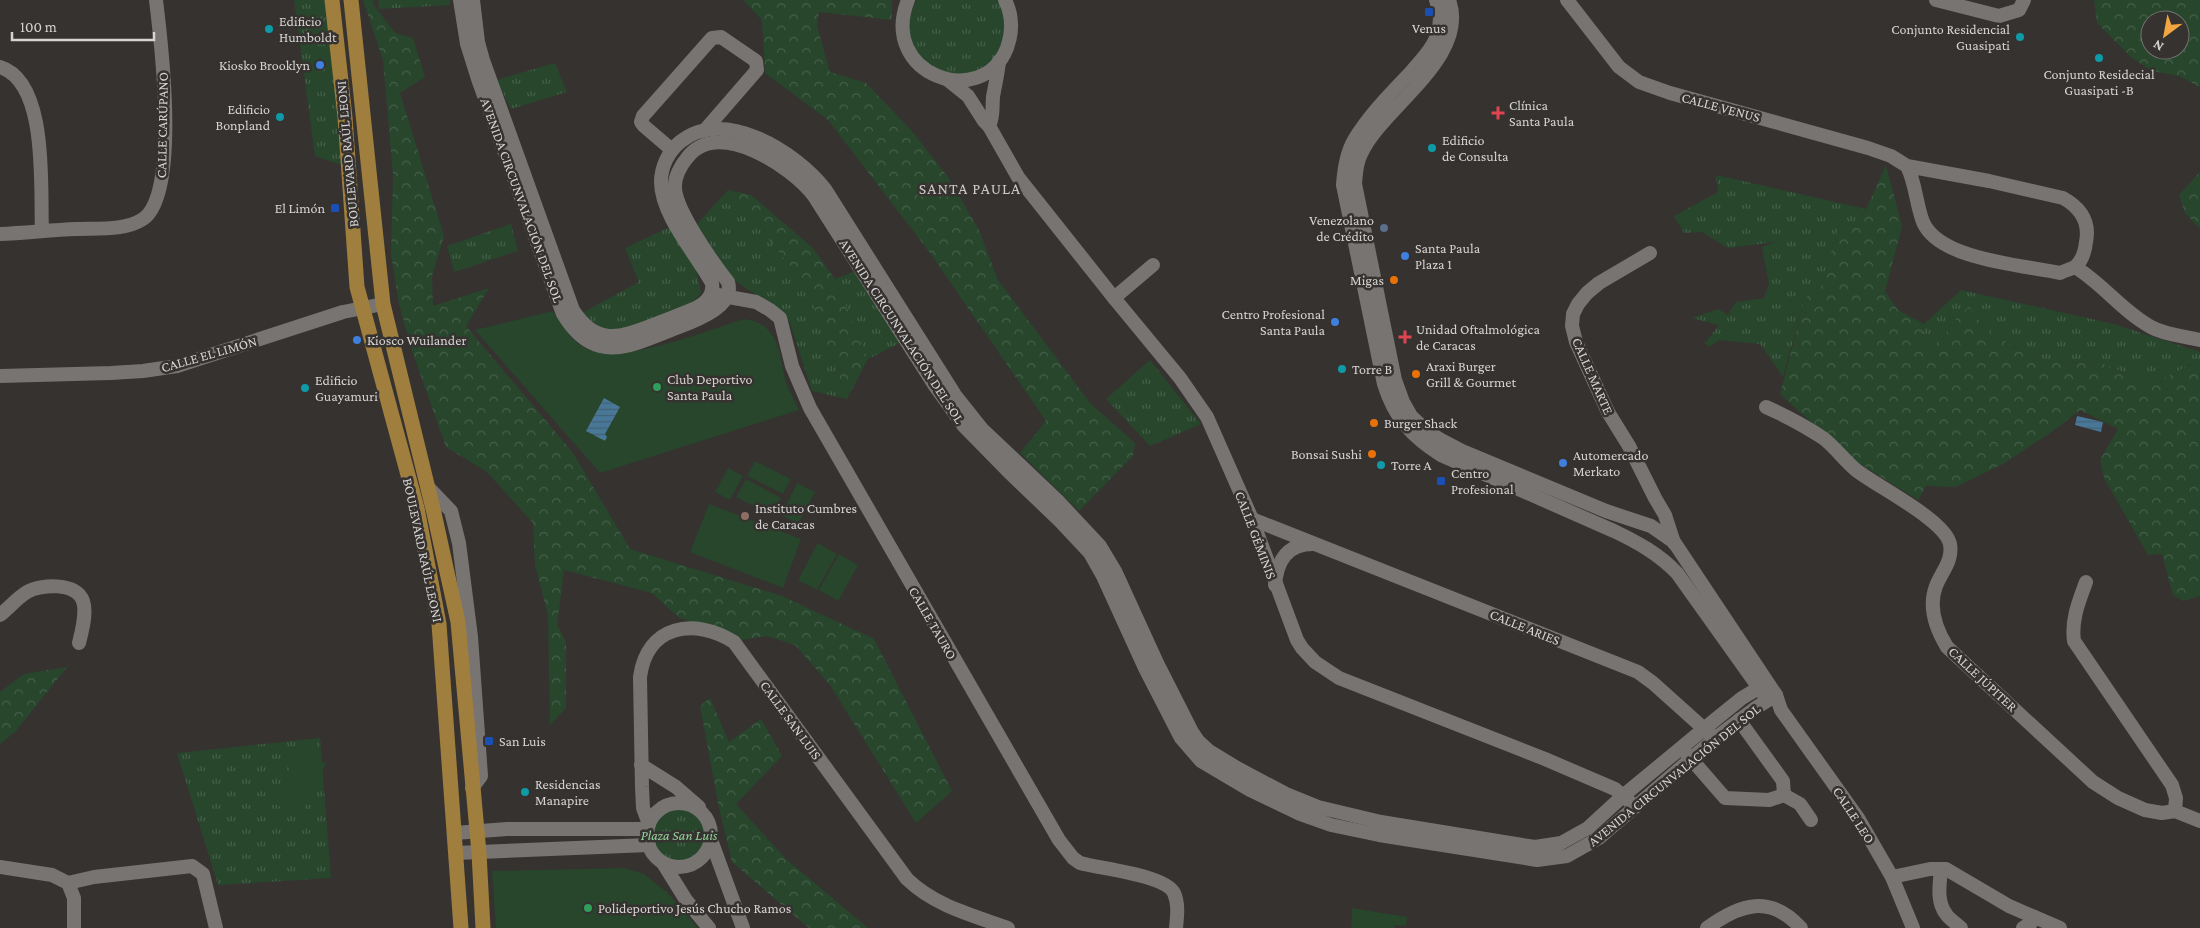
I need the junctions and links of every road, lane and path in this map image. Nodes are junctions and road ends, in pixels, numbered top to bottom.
1 (156, 0) edge
2 (332, 0) edge
3 (351, 0) edge
4 (460, 0) edge
5 (473, 0) edge
6 (908, 0) edge
7 (1005, 0) edge
8 (1436, 0) edge
9 (1449, 0) edge
10 (1567, 0) edge
11 (1936, 0) edge
12 (2024, 0) edge
13 (999, 61) junction
14 (0, 67) edge
15 (948, 80) junction
16 (990, 126) junction
17 (705, 130) junction
18 (672, 150) junction
19 (1907, 166) junction
20 (42, 231) junction
21 (0, 234) edge
22 (1650, 253) dead end
23 (1153, 265) dead end
24 (2075, 267) junction
25 (711, 293) junction
26 (726, 297) junction
27 (1114, 298) junction
28 (383, 304) junction
29 (362, 308) junction
30 (2200, 340) edge
31 (0, 376) edge
32 (1766, 407) dead end
33 (1655, 498) junction
34 (1252, 519) junction
35 (1647, 525) junction
36 (1674, 542) junction
37 (1317, 544) junction
38 (1640, 544) junction
39 (1662, 559) junction
40 (2086, 582) dead end
41 (1275, 586) junction
42 (0, 615) edge
43 (79, 643) dead end
44 (1763, 686) junction
45 (1742, 698) junction
46 (1772, 698) junction
47 (1754, 709) junction
48 (1716, 719) junction
49 (1739, 720) junction
50 (1726, 730) junction
51 (1710, 734) junction
52 (1683, 748) junction
53 (1692, 760) junction
54 (642, 765) junction
55 (1624, 795) junction
56 (1784, 795) junction
57 (1634, 806) junction
58 (2176, 811) junction
59 (701, 812) junction
60 (1811, 820) dead end
61 (2200, 821) edge
62 (649, 826) junction
63 (476, 832) junction
64 (455, 833) junction
65 (1406, 833) junction
66 (712, 840) junction
67 (649, 846) junction
68 (456, 853) junction
69 (479, 853) junction
70 (663, 863) junction
71 (0, 867) edge
72 (1941, 868) junction
73 (1892, 877) junction
74 (68, 883) junction
75 (2034, 918) junction
76 (74, 928) edge
77 (216, 928) edge
78 (462, 928) edge
79 (482, 928) edge
80 (709, 928) edge
81 (742, 928) edge
82 (1008, 928) edge
83 (1176, 928) edge
84 (1707, 928) edge
85 (1801, 928) edge
86 (1913, 928) edge
87 (1961, 928) edge
88 (2023, 928) edge
89 (2060, 928) edge

1 - 20 street, CALLE CARÚPANO
2 - 29 main road, BOULEVARD RAÚL LEONI
3 - 28 main road, BOULEVARD RAÚL LEONI
4 - 26 street, AVENIDA CIRCUNVALACIÓN DEL SOL
5 - 25 street, AVENIDA CIRCUNVALACIÓN DEL SOL
6 - 15 street, CALLE GÉMINIS
7 - 13 street, CALLE GÉMINIS
8 - 38 street, AVENIDA CIRCUNVALACIÓN DEL SOL
9 - 35 street, AVENIDA CIRCUNVALACIÓN DEL SOL
10 - 19 street, CALLE VENUS
11 - 12 street
13 - 15 street, CALLE GÉMINIS
13 - 16 street, CALLE GÉMINIS
14 - 20 street
15 - 16 street, CALLE GÉMINIS
16 - 27 street, CALLE GÉMINIS
17 - 18 street, AVENIDA CIRCUNVALACIÓN DEL SOL
17 - 18 street
17 - 65 street, AVENIDA CIRCUNVALACIÓN DEL SOL
18 - 25 street
19 - 24 street
19 - 24 street, CALLE VENUS
20 - 21 street, CALLE CARÚPANO
22 - 33 street, CALLE MARTE
23 - 27 street
24 - 30 street
25 - 26 street, CALLE TAURO
26 - 65 street, AVENIDA CIRCUNVALACIÓN DEL SOL
26 - 83 street, CALLE TAURO
27 - 34 street, CALLE GÉMINIS
28 - 29 street, CALLE EL LIMÓN
28 - 63 main road, BOULEVARD RAÚL LEONI
29 - 31 street, CALLE EL LIMÓN
29 - 64 main road, BOULEVARD RAÚL LEONI
32 - 58 street, CALLE JÚPITER
33 - 35 street
33 - 36 street, CALLE MARTE
34 - 37 street, CALLE ARIES
34 - 41 street, CALLE GÉMINIS
35 - 36 street, AVENIDA CIRCUNVALACIÓN DEL SOL
35 - 38 street
36 - 39 street
36 - 44 street, AVENIDA CIRCUNVALACIÓN DEL SOL
37 - 41 street
37 - 51 street, CALLE ARIES
38 - 39 street, AVENIDA CIRCUNVALACIÓN DEL SOL
39 - 44 street, AVENIDA CIRCUNVALACIÓN DEL SOL
40 - 58 street
41 - 55 street, CALLE GÉMINIS
42 - 43 street
44 - 45 street, AVENIDA CIRCUNVALACIÓN DEL SOL
44 - 46 street, AVENIDA CIRCUNVALACIÓN DEL SOL
45 - 47 street
45 - 48 street, AVENIDA CIRCUNVALACIÓN DEL SOL
46 - 47 street, AVENIDA CIRCUNVALACIÓN DEL SOL
46 - 73 street, CALLE LEO
47 - 49 street, AVENIDA CIRCUNVALACIÓN DEL SOL
48 - 50 street
48 - 51 street, AVENIDA CIRCUNVALACIÓN DEL SOL
49 - 50 street, AVENIDA CIRCUNVALACIÓN DEL SOL
49 - 56 street
50 - 51 street, AVENIDA CIRCUNVALACIÓN DEL SOL
51 - 52 street, AVENIDA CIRCUNVALACIÓN DEL SOL
51 - 53 street, AVENIDA CIRCUNVALACIÓN DEL SOL
52 - 53 street
52 - 55 street, AVENIDA CIRCUNVALACIÓN DEL SOL
53 - 56 street
53 - 57 street, AVENIDA CIRCUNVALACIÓN DEL SOL
54 - 59 street
54 - 62 street, CALLE SAN LUIS
54 - 82 street, CALLE SAN LUIS
55 - 57 street, CALLE GÉMINIS
55 - 65 street, AVENIDA CIRCUNVALACIÓN DEL SOL
56 - 60 street
57 - 65 street, AVENIDA CIRCUNVALACIÓN DEL SOL
58 - 61 street
59 - 62 street
59 - 66 street
62 - 63 street
62 - 67 street
63 - 64 street
63 - 69 main road, BOULEVARD RAÚL LEONI
64 - 68 main road, BOULEVARD RAÚL LEONI
66 - 70 street
66 - 81 street
67 - 69 street
67 - 70 street
68 - 69 street
68 - 78 main road, BOULEVARD RAÚL LEONI
69 - 79 main road, BOULEVARD RAÚL LEONI
70 - 80 street
71 - 74 street
72 - 73 street
72 - 75 street
72 - 87 street
73 - 86 street, CALLE LEO
74 - 76 street
74 - 77 street
75 - 88 street
75 - 89 street
84 - 85 street

